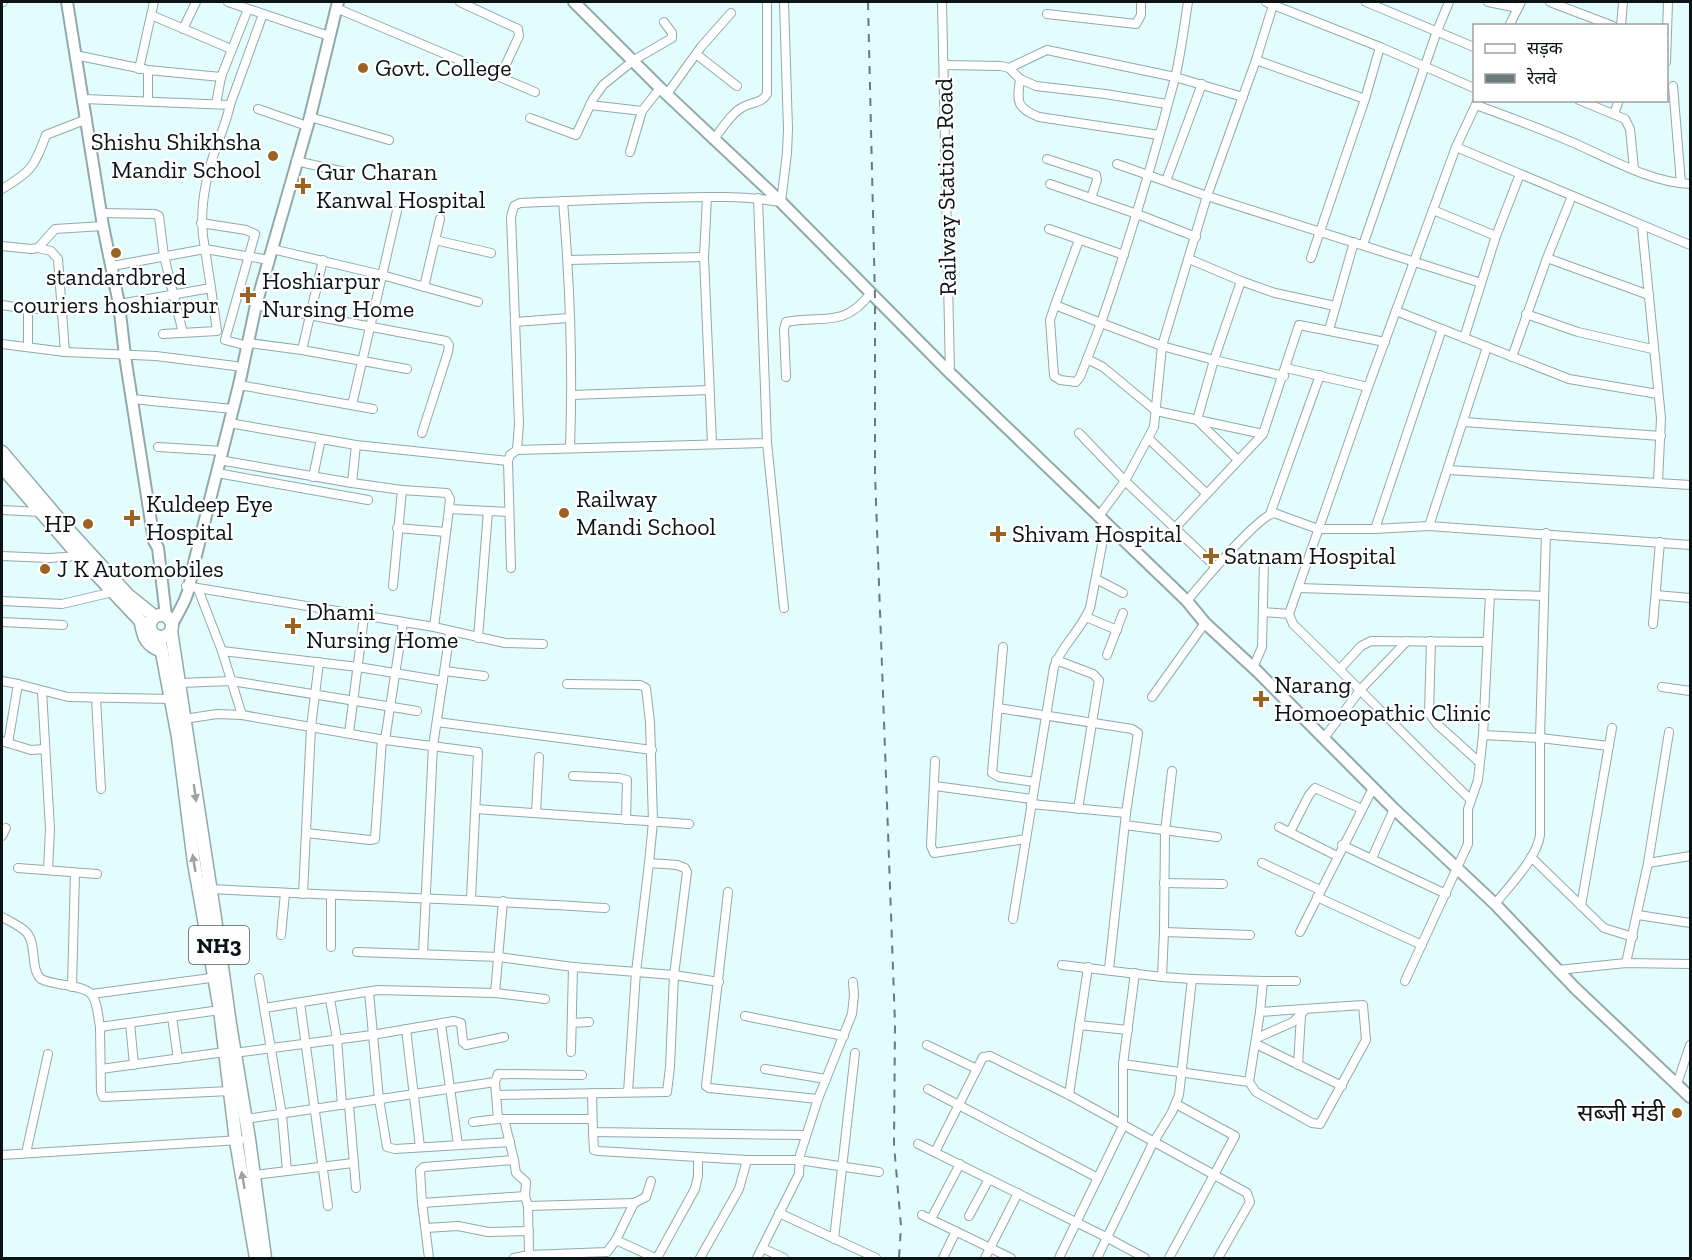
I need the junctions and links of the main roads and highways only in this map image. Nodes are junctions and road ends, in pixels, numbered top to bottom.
1 (67, 2) edge
2 (574, 2) edge
3 (337, 5) edge
4 (2, 452) edge
5 (2, 468) edge
6 (61, 528) junction
7 (165, 620) junction
8 (150, 630) junction
9 (162, 651) junction
10 (218, 977) junction
11 (230, 1053) junction
12 (1690, 1098) edge
13 (256, 1258) edge
14 (265, 1258) edge

1 - 7 main road
2 - 12 main road
3 - 7 main road
4 - 6 highway
5 - 6 highway
6 - 7 highway
6 - 8 highway
7 - 8 highway
7 - 8 highway
7 -> 10 highway, NH3
8 - 9 highway, NH3
8 - 9 highway
10 -> 9 highway, NH3
10 - 11 highway, NH3
10 - 11 highway, NH3
13 -> 11 highway, NH3
11 - 14 highway, NH3

